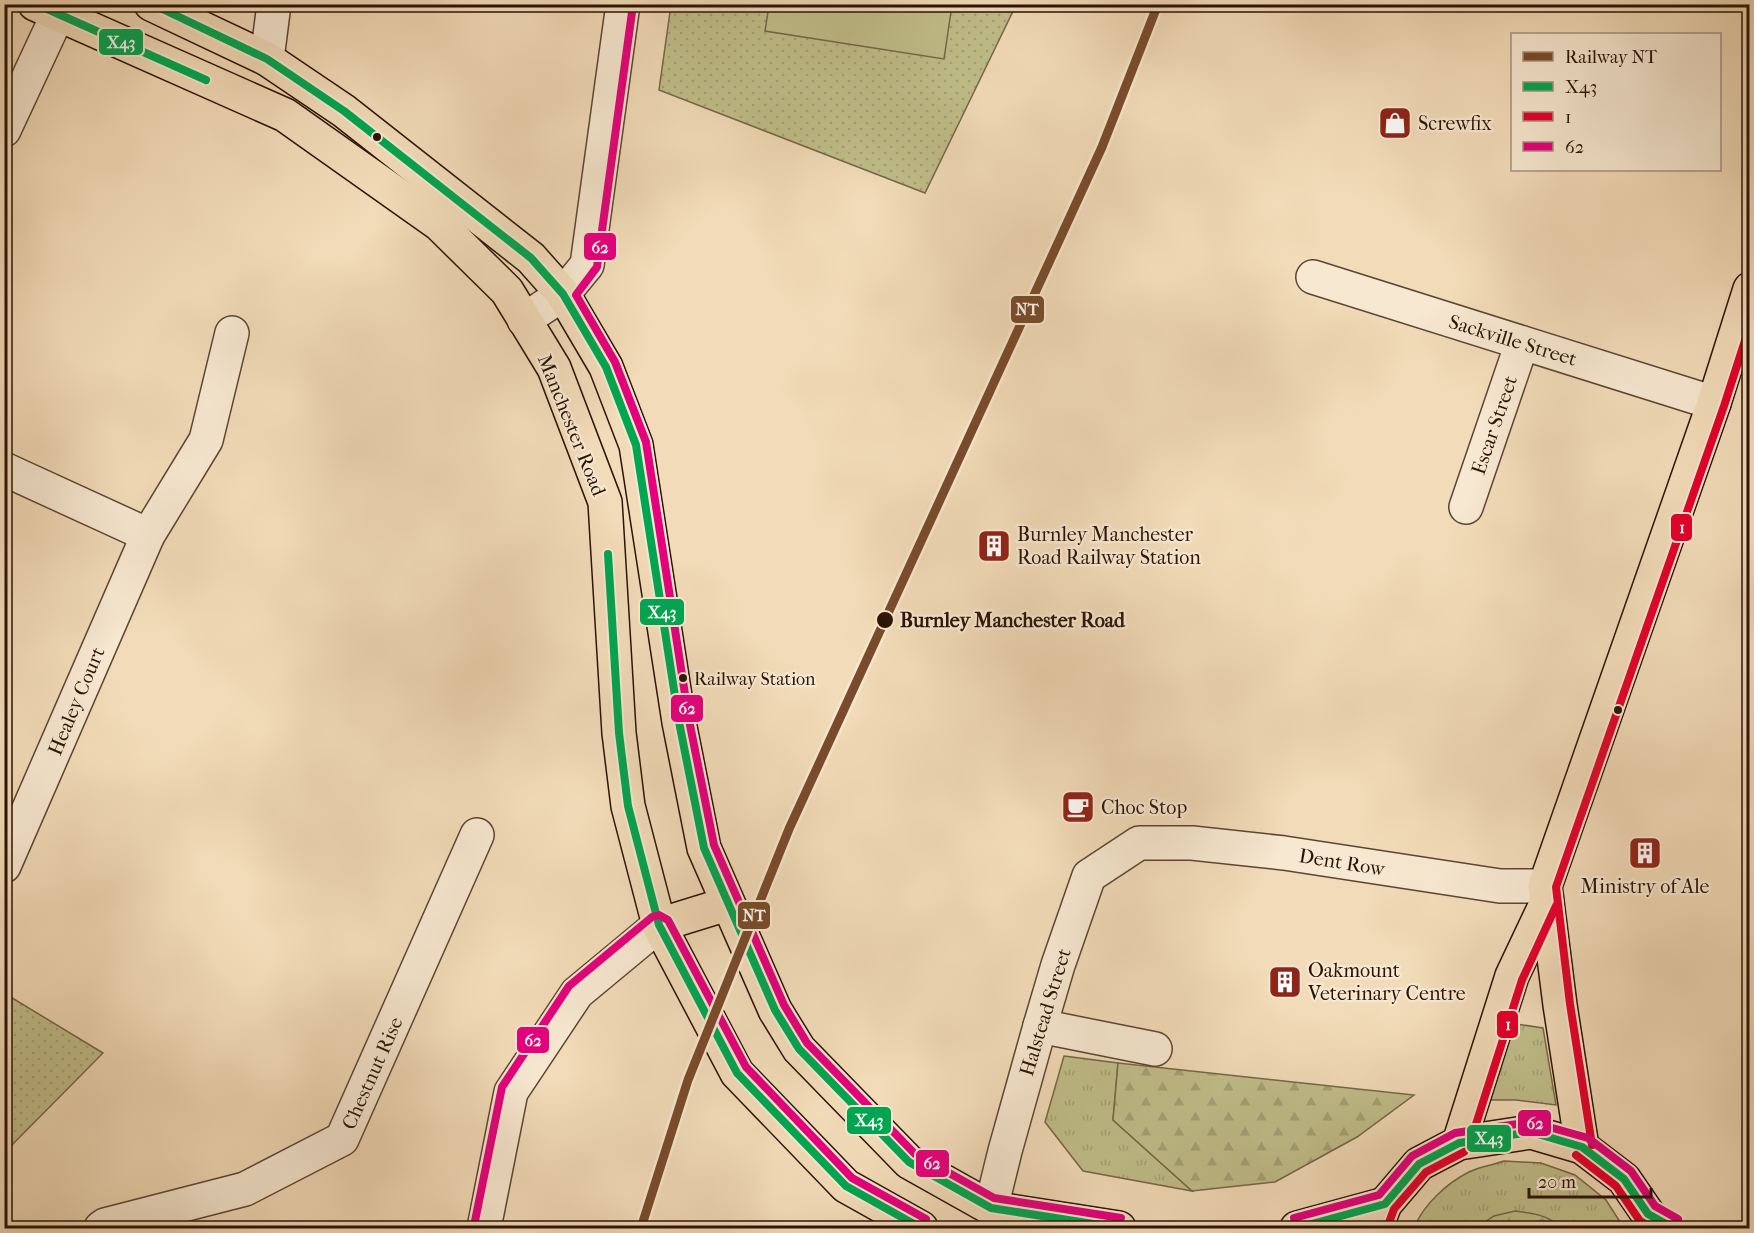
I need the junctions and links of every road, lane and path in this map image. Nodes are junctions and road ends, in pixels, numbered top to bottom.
1 (151, 4) edge
2 (274, 4) edge
3 (623, 4) edge
4 (46, 9) edge
5 (267, 59) junction
6 (4, 130) edge
7 (1312, 277) dead end
8 (1749, 290) edge
9 (563, 294) junction
10 (524, 320) junction
11 (232, 333) dead end
12 (1522, 343) junction
13 (1714, 403) junction
14 (4, 469) edge
15 (1466, 507) dead end
16 (148, 535) junction
17 (477, 835) dead end
18 (1138, 843) joint
19 (4, 866) edge
20 (1546, 894) junction
21 (728, 904) junction
22 (659, 925) junction
23 (1040, 1026) junction
24 (1155, 1049) dead end
25 (1458, 1143) junction
26 (1582, 1147) junction
27 (991, 1208) junction
28 (1380, 1216) edge
29 (1658, 1224) edge
30 (101, 1228) edge
31 (484, 1228) edge
32 (921, 1228) edge
33 (1119, 1228) edge
34 (1297, 1228) edge

1 - 5 main road
2 - 5 street
3 - 9 street
4 - 6 street
4 - 10 main road, Manchester Road
5 - 9 main road
7 - 12 street, Sackville Street
8 - 13 main road
9 - 10 street
9 - 21 main road
10 - 22 main road, Manchester Road
11 - 16 street, Healey Court
12 - 13 street, Sackville Street
12 - 15 street, Escar Street
13 - 20 main road
14 - 16 street
16 - 19 street, Healey Court
17 - 30 street, Chestnut Rise
18 - 20 street, Dent Row
18 - 23 street, Halstead Street
20 - 25 main road
20 - 26 main road
21 - 22 main road
21 - 27 main road
22 - 31 street
22 - 32 main road, Manchester Road
23 - 24 street
23 - 27 street, Halstead Street
25 - 26 main road
25 - 28 main road
26 - 29 main road
27 - 33 main road
28 - 34 main road

